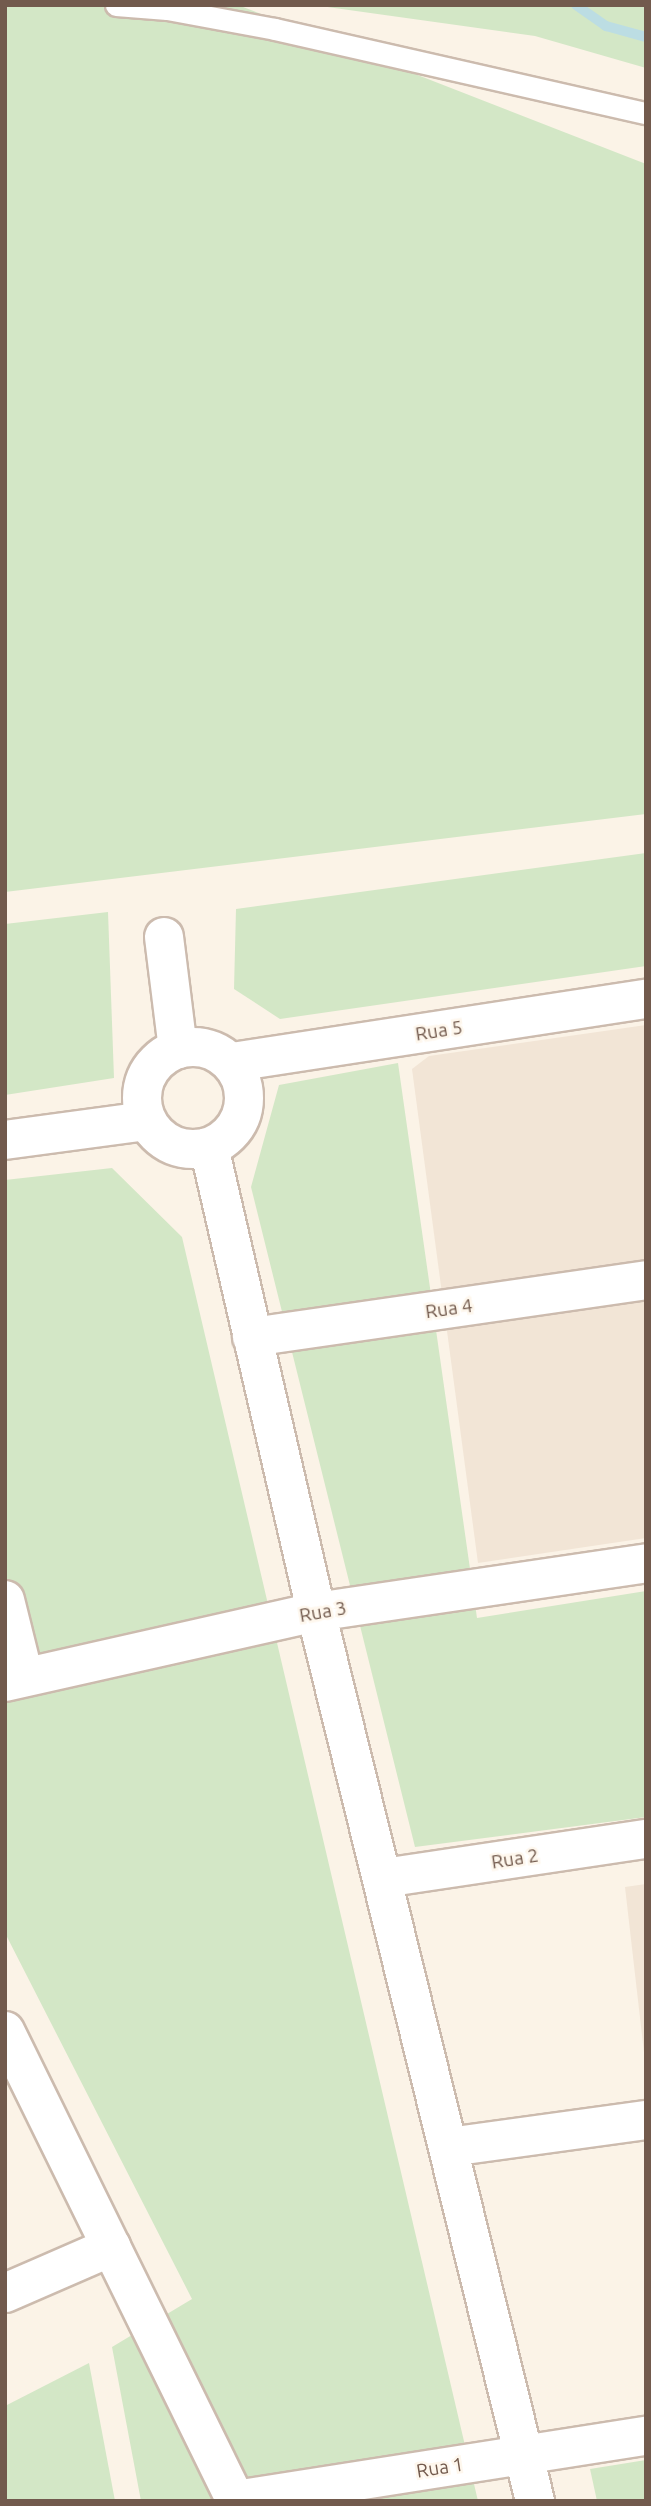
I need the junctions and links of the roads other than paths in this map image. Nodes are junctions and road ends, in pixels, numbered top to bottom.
1 (116, 5) edge
2 (646, 113) edge
3 (164, 937) dead end
4 (646, 999) edge
5 (178, 1049) junction
6 (233, 1062) junction
7 (145, 1121) junction
8 (5, 1140) edge
9 (209, 1147) junction
10 (646, 1280) edge
11 (252, 1337) junction
12 (646, 1563) edge
13 (5, 1600) edge
14 (316, 1612) junction
15 (15, 1680) edge
16 (646, 1839) edge
17 (384, 1878) junction
18 (5, 2031) edge
19 (646, 2120) edge
20 (449, 2147) junction
21 (111, 2247) junction
22 (5, 2293) edge
23 (646, 2436) edge
24 (523, 2455) junction
25 (236, 2500) edge
26 (535, 2501) edge

1 - 2 lane
3 - 5 street
4 - 6 street, Rua 5
5 - 6 street
5 - 7 street
6 - 9 street
7 - 8 street
7 - 9 street
9 - 11 street
10 - 11 street, Rua 4
11 - 14 street
12 - 14 street, Rua 3
13 - 15 street
14 - 15 street, Rua 3
14 - 17 street
16 - 17 street, Rua 2
17 - 20 street
18 - 21 street
19 - 20 street
20 - 24 street
21 - 22 street
21 - 25 street
23 - 24 street, Rua 1
24 - 25 street, Rua 1
24 - 26 street

